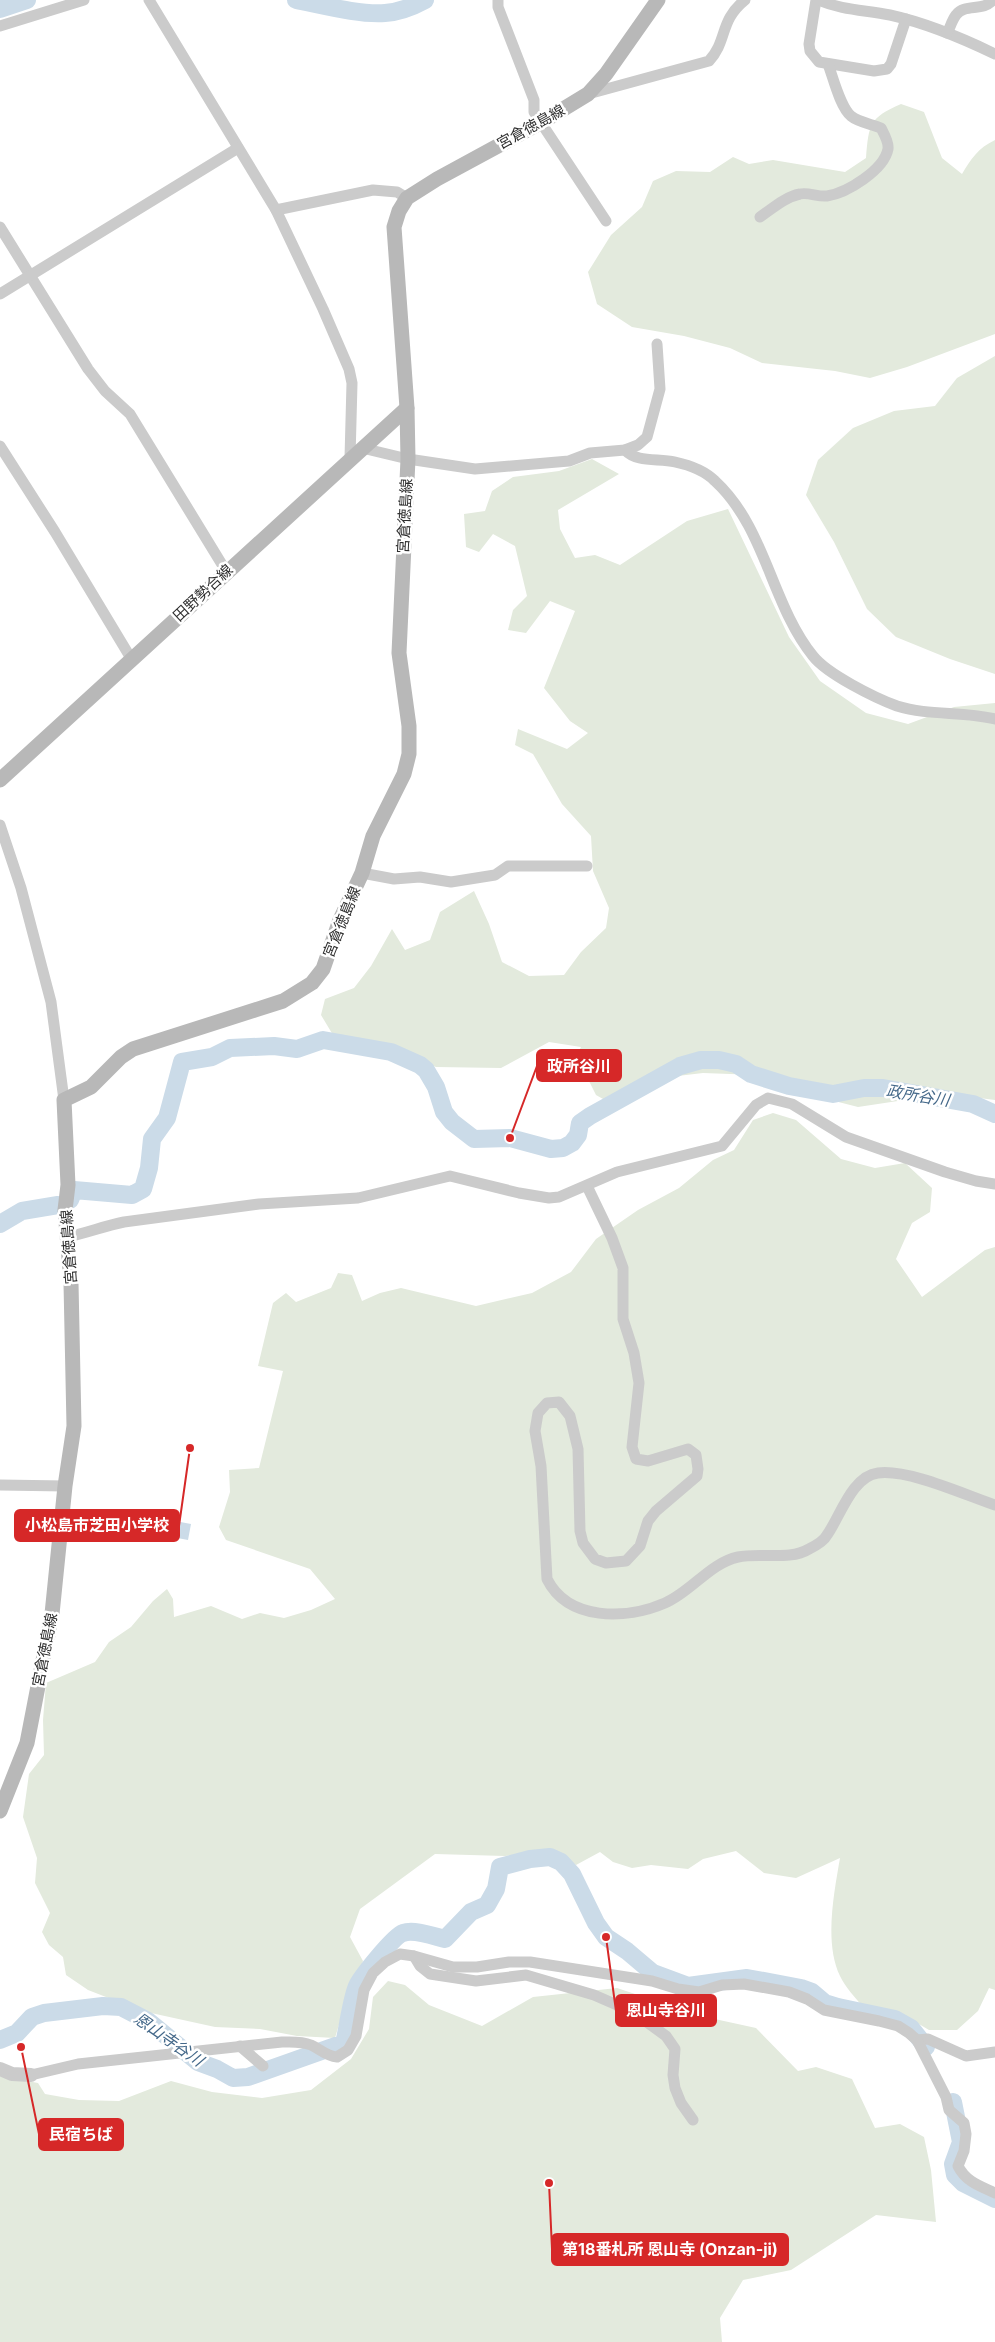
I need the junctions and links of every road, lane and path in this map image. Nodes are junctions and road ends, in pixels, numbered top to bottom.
1 (84, 0) edge
2 (149, 0) edge
3 (498, 0) edge
4 (658, 0) edge
5 (745, 0) edge
6 (817, 0) edge
7 (993, 0) edge
8 (906, 19) junction
9 (0, 26) edge
10 (947, 33) junction
11 (995, 54) edge
12 (828, 64) junction
13 (588, 94) junction
14 (542, 122) junction
15 (238, 148) junction
16 (407, 198) junction
17 (276, 210) junction
18 (760, 217) dead end
19 (606, 221) dead end
20 (0, 227) edge
21 (30, 276) junction
22 (0, 294) edge
23 (657, 344) dead end
24 (407, 408) junction
25 (0, 446) edge
26 (362, 448) junction
27 (625, 450) junction
28 (350, 458) junction
29 (408, 459) junction
30 (226, 571) junction
31 (132, 660) junction
32 (995, 719) edge
33 (0, 780) edge
34 (0, 825) edge
35 (586, 866) dead end
36 (362, 873) junction
37 (64, 1100) junction
38 (995, 1184) edge
39 (587, 1186) junction
40 (67, 1237) junction
41 (0, 1484) edge
42 (65, 1486) junction
43 (995, 1505) edge
44 (1, 1804) edge
45 (414, 1956) junction
46 (917, 2040) junction
47 (240, 2046) junction
48 (995, 2052) edge
49 (263, 2066) dead end
50 (0, 2069) edge
51 (31, 2075) joint
52 (693, 2120) dead end
53 (995, 2193) edge

1 - 9 street
2 - 15 street
3 - 14 street
4 - 13 main road, 宮倉徳島線
5 - 13 street
6 - 8 street
6 - 12 street
7 - 10 street
8 - 10 street
8 - 12 street
10 - 11 street
12 - 18 street
13 - 14 main road, 宮倉徳島線
14 - 16 main road, 宮倉徳島線
14 - 19 street
15 - 17 street
15 - 21 street
16 - 17 street
16 - 24 main road, 宮倉徳島線
17 - 28 street
20 - 21 street
21 - 22 street
21 - 30 street
23 - 27 street
24 - 26 main road, 田野勢合線
24 - 29 main road, 宮倉徳島線
25 - 31 street
26 - 28 main road, 田野勢合線
26 - 29 street
27 - 29 street
27 - 32 street
28 - 30 main road, 田野勢合線
29 - 36 main road, 宮倉徳島線
30 - 31 main road, 田野勢合線
31 - 33 main road, 田野勢合線
34 - 37 street
35 - 36 street
36 - 37 main road, 宮倉徳島線
37 - 40 main road, 宮倉徳島線
38 - 39 street
39 - 40 street
39 - 43 street
40 - 42 main road, 宮倉徳島線
41 - 42 street
42 - 44 main road, 宮倉徳島線
45 - 46 street
45 - 47 street
45 - 52 street
46 - 48 street
46 - 53 street
47 - 49 street
47 - 51 street
50 - 51 street

